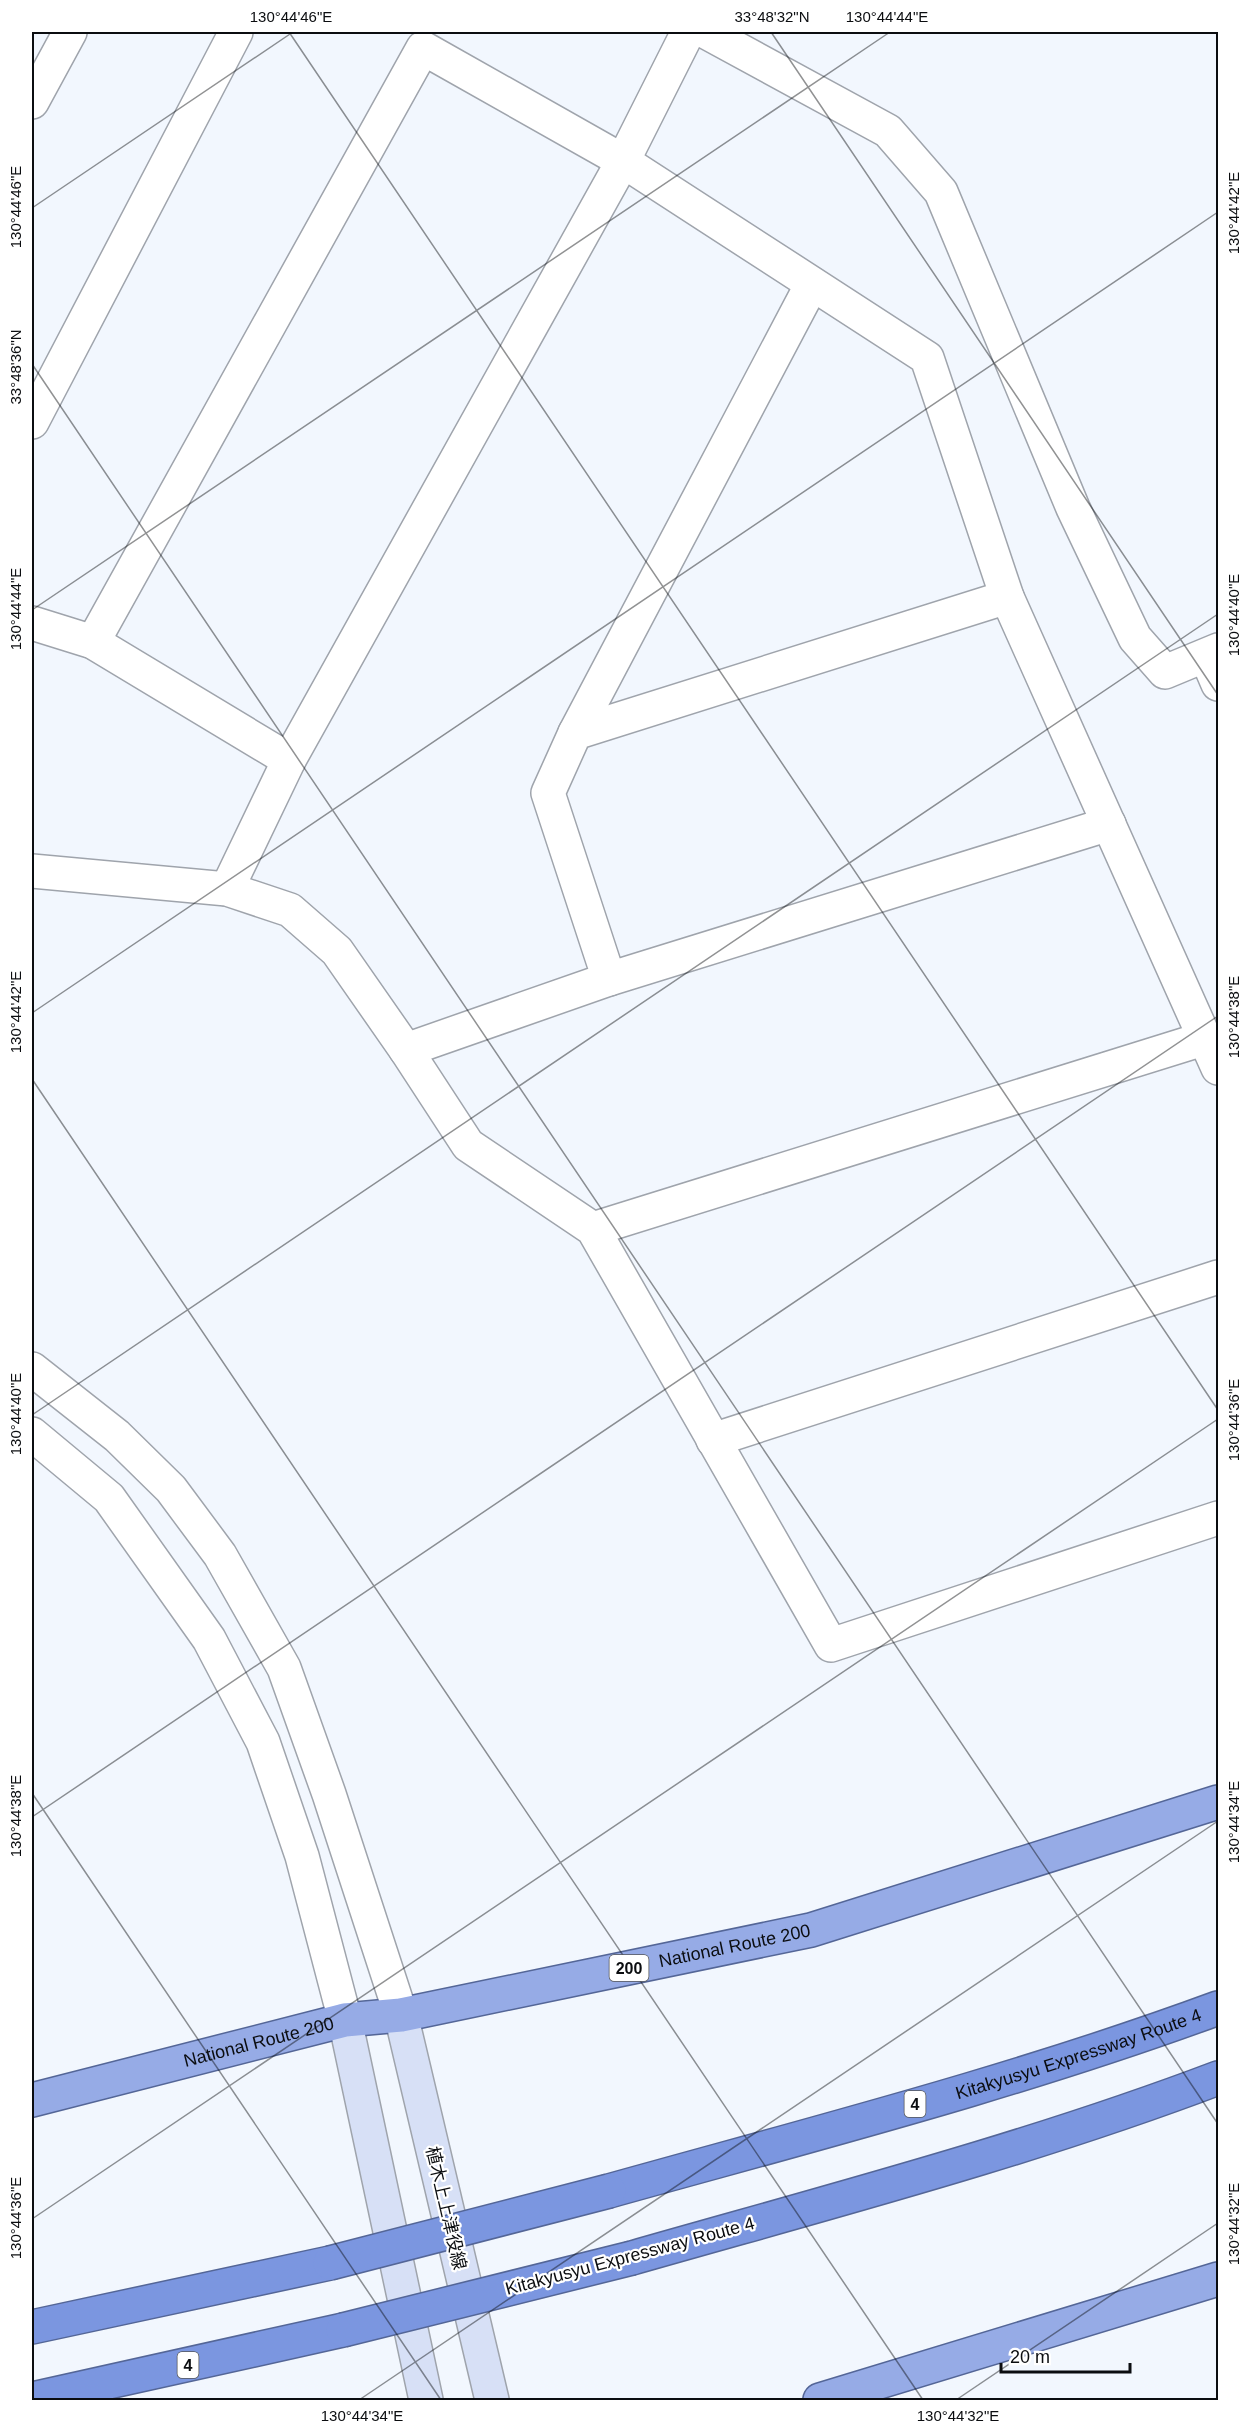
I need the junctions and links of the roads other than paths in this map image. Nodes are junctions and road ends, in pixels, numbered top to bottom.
1 (70, 32) edge
2 (236, 32) edge
3 (688, 32) edge
4 (706, 32) edge
5 (32, 102) edge
6 (623, 161) junction
7 (812, 284) junction
8 (32, 422) edge
9 (1007, 597) junction
10 (32, 623) edge
11 (93, 642) junction
12 (1214, 663) edge
13 (575, 733) junction
14 (289, 760) junction
15 (1109, 824) junction
16 (32, 871) edge
17 (227, 890) junction
18 (609, 979) junction
19 (1206, 1038) junction
20 (406, 1050) junction
21 (1218, 1068) edge
22 (593, 1229) junction
23 (1218, 1276) edge
24 (32, 1369) edge
25 (32, 1434) edge
26 (713, 1440) junction
27 (1218, 1518) edge
28 (1218, 1802) edge
29 (1218, 2008) edge
30 (401, 2015) junction
31 (345, 2020) junction
32 (1218, 2078) edge
33 (32, 2100) edge
34 (1218, 2279) edge
35 (32, 2326) edge
36 (32, 2399) edge
37 (426, 2400) edge
38 (492, 2400) edge
39 (820, 2400) edge

1 - 5 street
2 - 8 street
3 - 6 street
4 - 12 street
6 - 7 street
6 - 11 street
6 - 14 street
7 - 9 street
7 - 13 street
9 - 13 street
9 - 15 street
10 - 11 street
11 - 14 street
13 - 18 street
14 - 17 street
15 - 18 street
15 - 19 street
16 - 17 street
17 - 20 street
18 - 20 street
19 - 21 street
19 - 22 street
20 - 22 street
22 - 26 street
23 - 26 street
24 - 30 street
25 - 31 street
26 - 27 street
28 - 30 highway, National Route 200 / 200
29 - 35 highway, Kitakyusyu Expressway Route 4 / 4, bridge
30 - 31 highway, National Route 200 / 200
30 - 38 main road, 植木上上津役線
31 - 33 highway, National Route 200 / 200
31 - 37 main road
32 - 36 highway, Kitakyusyu Expressway Route 4 / 4, bridge
34 - 39 highway

